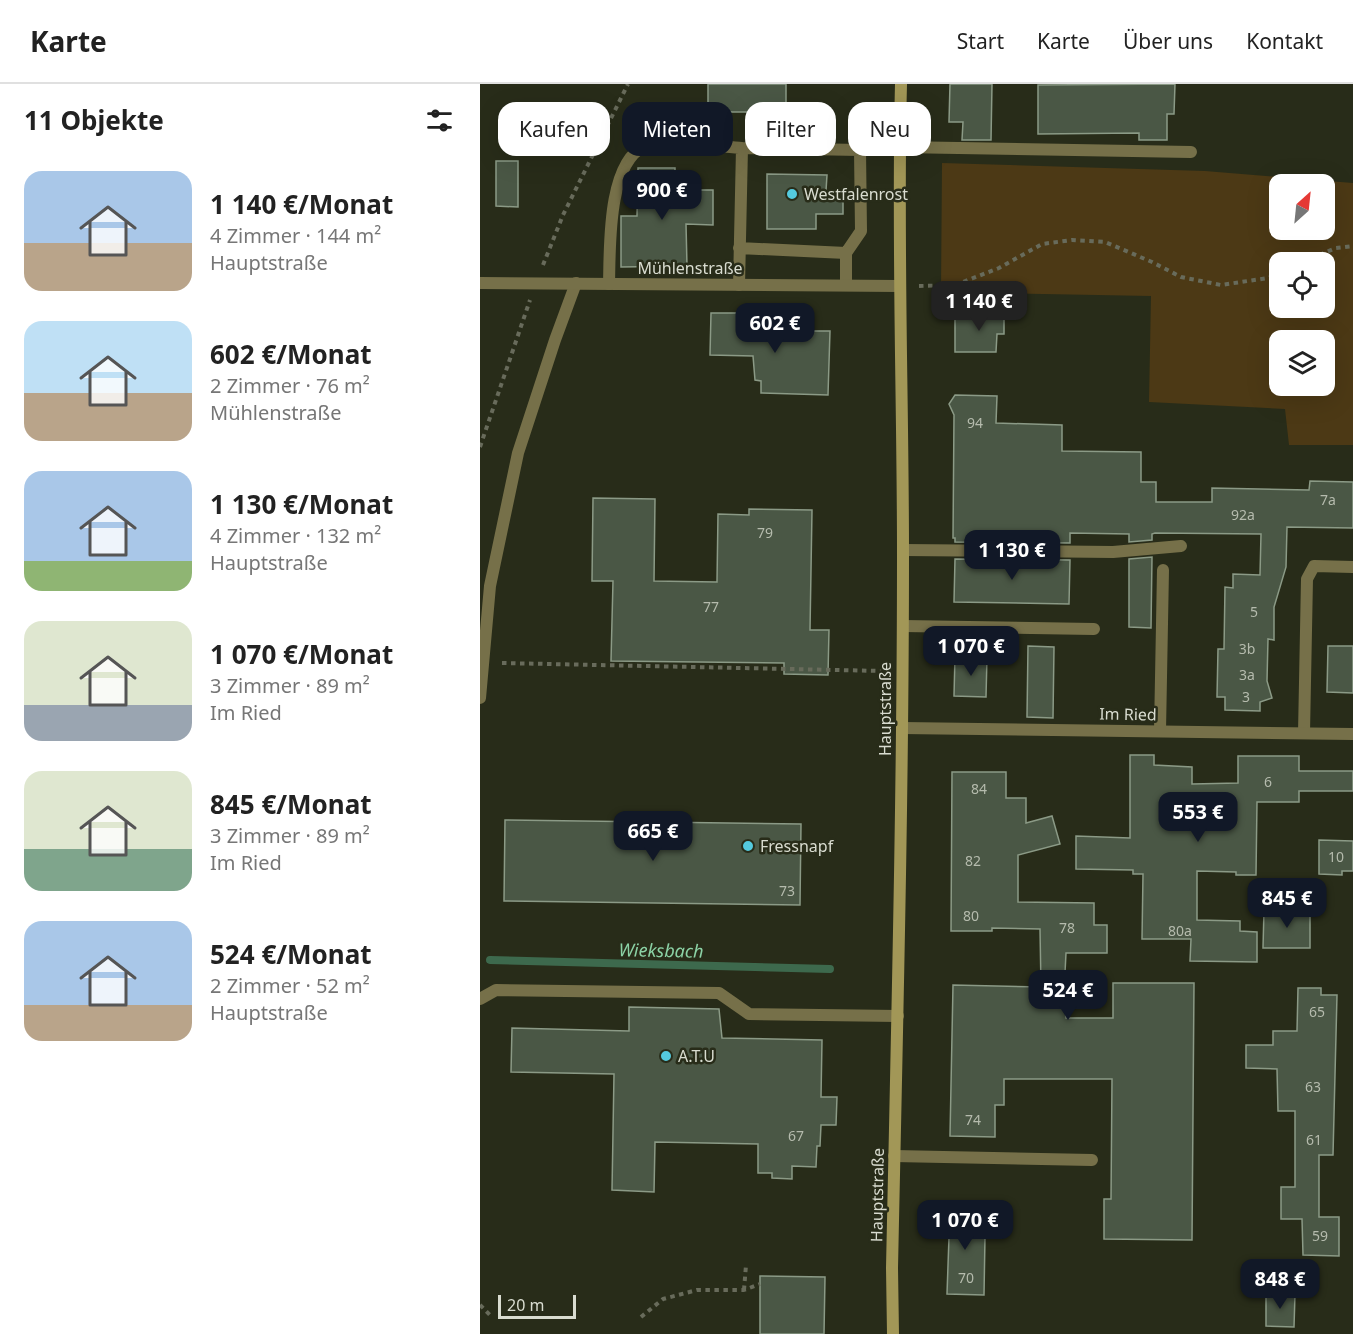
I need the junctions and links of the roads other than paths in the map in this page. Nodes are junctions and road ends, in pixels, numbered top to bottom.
1 (901, 84) edge
2 (900, 102) edge
3 (742, 148) junction
4 (931, 148) edge
5 (848, 150) edge
6 (1191, 152) dead end
7 (860, 156) edge
8 (899, 156) edge
9 (740, 248) junction
10 (846, 253) junction
11 (480, 283) edge
12 (576, 283) junction
13 (609, 284) junction
14 (739, 285) junction
15 (846, 285) junction
16 (899, 286) junction
17 (1181, 546) dead end
18 (903, 550) junction
19 (1353, 567) edge
20 (1163, 570) dead end
21 (903, 626) junction
22 (1094, 629) dead end
23 (480, 698) edge
24 (902, 728) junction
25 (1160, 731) junction
26 (1304, 733) junction
27 (1353, 734) edge
28 (480, 999) edge
29 (898, 1016) junction
30 (894, 1156) junction
31 (1092, 1160) dead end
32 (893, 1334) edge

1 - 2 street, Hauptstraße
3 - 5 street
3 - 9 street
3 - 13 street
4 - 6 street
7 - 10 street
8 - 16 street, Hauptstraße
9 - 10 street
9 - 14 street
10 - 15 street
11 - 12 street, Mühlenstraße
12 - 13 street, Mühlenstraße
12 - 23 street
13 - 14 street, Mühlenstraße
14 - 15 street, Mühlenstraße
15 - 16 street, Mühlenstraße
16 - 18 street, Hauptstraße
17 - 18 street
18 - 21 street, Hauptstraße
19 - 26 street
20 - 25 street
21 - 22 street
21 - 24 street, Hauptstraße
24 - 25 street, Im Ried
24 - 29 street, Hauptstraße
25 - 26 street, Im Ried
26 - 27 street, Im Ried
28 - 29 street
29 - 30 street, Hauptstraße
30 - 31 street
30 - 32 street, Hauptstraße

